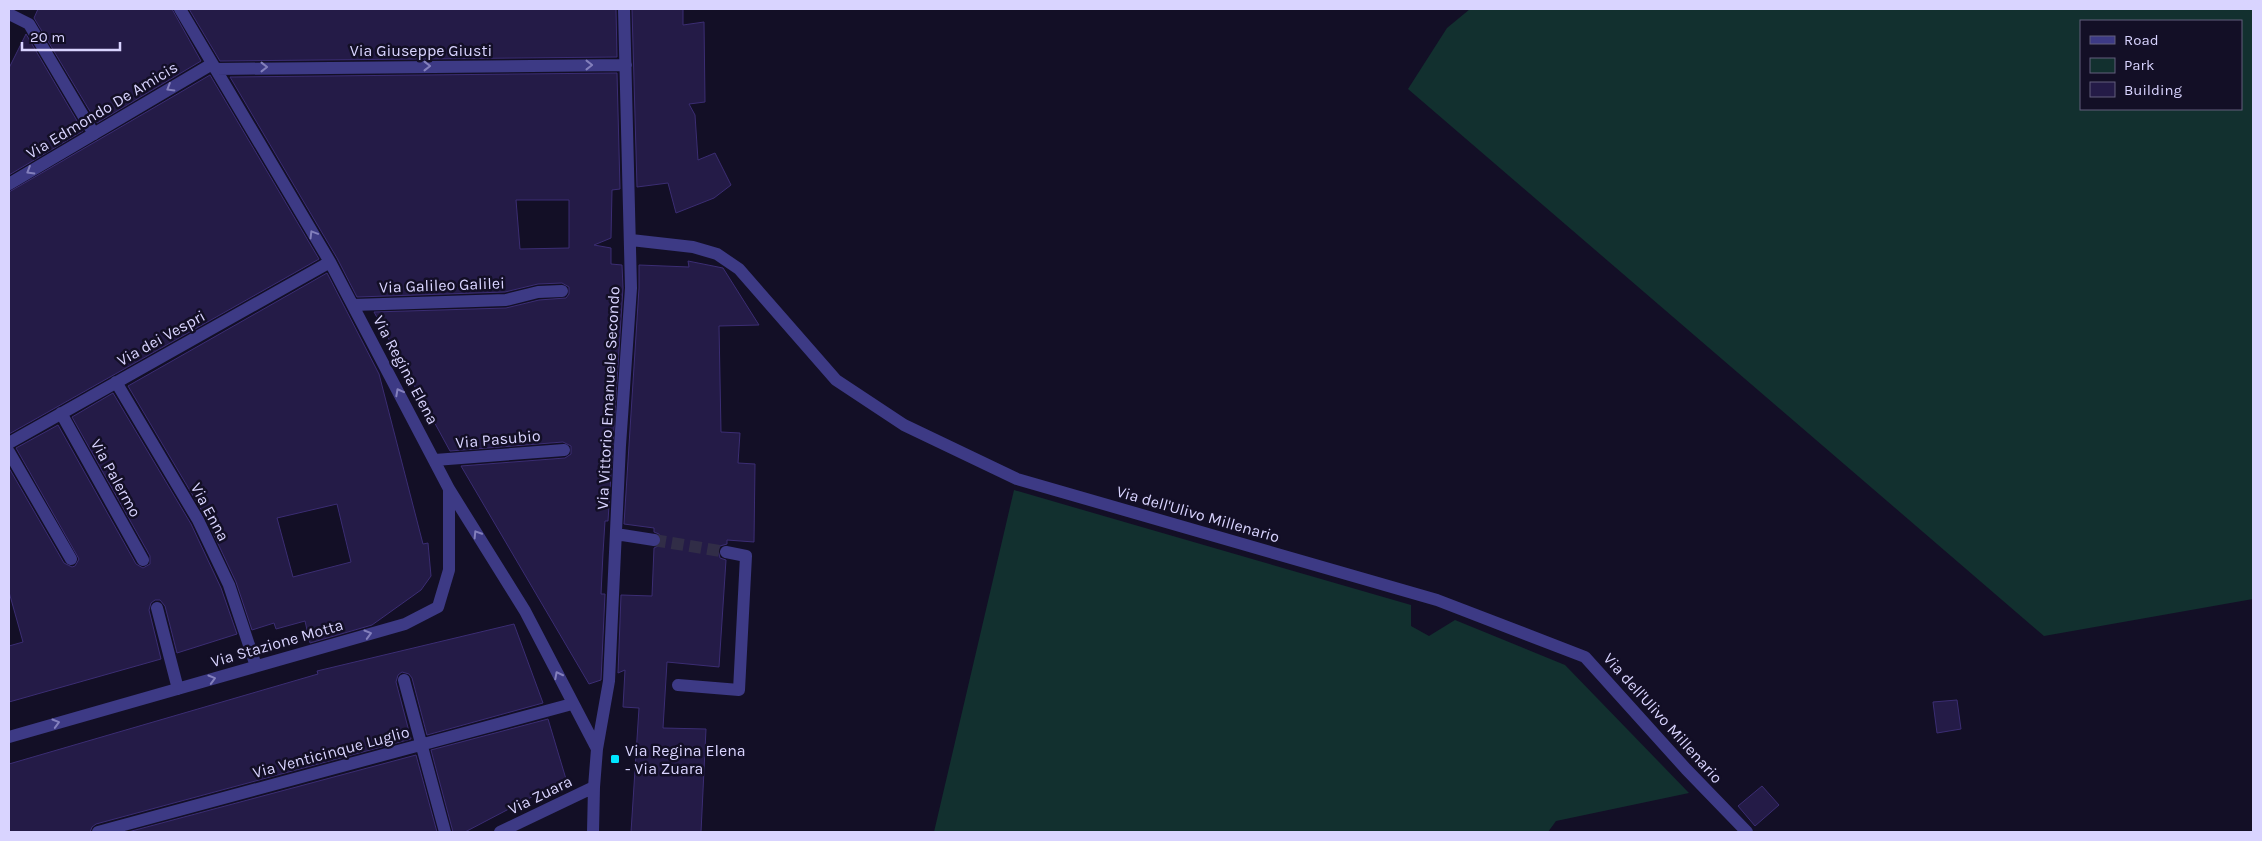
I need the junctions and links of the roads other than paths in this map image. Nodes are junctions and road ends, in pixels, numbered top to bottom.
1 (180, 9) edge
2 (624, 9) edge
3 (9, 11) edge
4 (626, 65) junction
5 (214, 66) junction
6 (94, 134) junction
7 (9, 184) edge
8 (631, 240) junction
9 (330, 262) junction
10 (562, 291) dead end
11 (353, 304) junction
12 (116, 382) junction
13 (61, 413) junction
14 (9, 443) edge
15 (564, 450) dead end
16 (9, 452) edge
17 (434, 460) junction
18 (449, 489) junction
19 (616, 534) junction
20 (654, 540) tunnel mouth
21 (726, 552) tunnel mouth
22 (70, 559) dead end
23 (142, 560) dead end
24 (156, 608) dead end
25 (256, 666) junction
26 (404, 680) dead end
27 (678, 685) dead end
28 (178, 688) junction
29 (572, 704) junction
30 (9, 737) edge
31 (422, 745) junction
32 (597, 749) junction
33 (594, 788) junction
34 (98, 832) edge
35 (445, 832) edge
36 (500, 832) edge
37 (593, 832) edge
38 (1747, 832) edge

1 - 5 street, Via Regina Elena
2 - 4 street, Via Vittorio Emanuele Secondo
3 - 6 street
5 -> 4 street, Via Giuseppe Giusti
4 - 8 street, Via Vittorio Emanuele Secondo
5 -> 6 street, Via Edmondo De Amicis
9 -> 5 street, Via Regina Elena
6 -> 7 street, Via Edmondo De Amicis
8 - 19 street, Via Vittorio Emanuele Secondo
8 - 38 street, Via dell'Ulivo Millenario
9 - 11 street, Via Regina Elena
9 - 12 street, Via dei Vespri
10 - 11 street, Via Galileo Galilei
17 -> 11 street, Via Regina Elena
12 - 13 street, Via dei Vespri
12 - 25 street, Via Enna
13 - 14 street, Via dei Vespri
13 - 23 street, Via Palermo
15 - 17 street, Via Pasubio
16 - 22 street
17 - 18 street, Via Regina Elena
25 -> 18 street, Via Stazione Motta
29 -> 18 street, Via Regina Elena
19 - 20 street
19 - 32 street, Via Vittorio Emanuele Secondo
21 - 27 street
24 - 28 street
28 -> 25 street, Via Stazione Motta
26 - 31 street
30 -> 28 street, Via Stazione Motta
29 - 31 street, Via Venticinque Luglio
29 - 32 street, Via Regina Elena
31 - 34 street, Via Venticinque Luglio
31 - 35 street
32 - 33 street, Via Vittorio Emanuele Secondo
33 - 36 street, Via Zuara
33 - 37 street, Via Vittorio Emanuele Secondo

